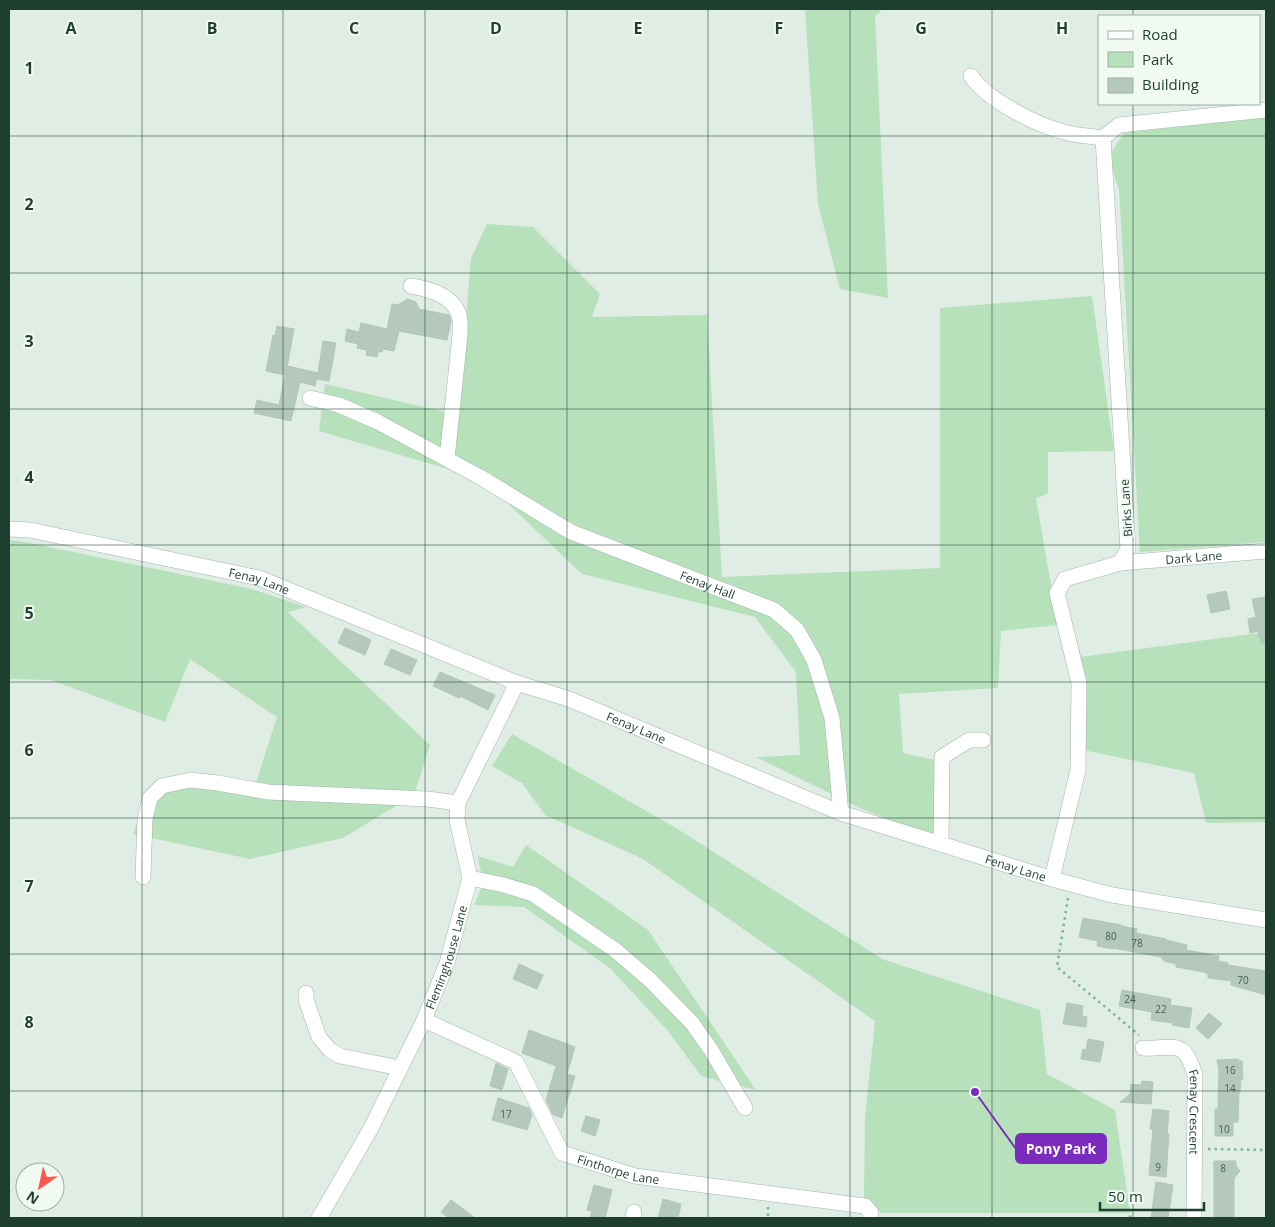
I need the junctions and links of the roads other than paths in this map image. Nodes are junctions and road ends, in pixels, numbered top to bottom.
1 (971, 76) dead end
2 (1266, 110) edge
3 (1102, 138) junction
4 (411, 286) dead end
5 (310, 398) dead end
6 (447, 460) junction
7 (9, 529) edge
8 (1266, 551) edge
9 (1120, 563) junction
10 (517, 684) junction
11 (983, 740) dead end
12 (458, 803) junction
13 (841, 813) junction
14 (941, 844) junction
15 (143, 877) dead end
16 (470, 878) junction
17 (1052, 879) junction
18 (1266, 920) edge
19 (306, 993) dead end
20 (424, 1020) junction
21 (1143, 1048) road end
22 (400, 1068) junction
23 (744, 1108) dead end
24 (319, 1218) edge
25 (871, 1218) edge
26 (1194, 1218) edge

1 - 3 street
2 - 3 street
3 - 9 street, Birks Lane
4 - 6 street
5 - 6 street, Fenay Hall
6 - 13 street, Fenay Hall
7 - 10 street, Fenay Lane
8 - 9 street, Dark Lane
9 - 17 street
10 - 12 street, Fleminghouse Lane
10 - 13 street, Fenay Lane
11 - 14 street
12 - 15 street
12 - 16 street, Fleminghouse Lane
13 - 14 street, Fenay Lane
14 - 17 street, Fenay Lane
16 - 20 street, Fleminghouse Lane
16 - 23 street
17 - 18 street, Fenay Lane
19 - 22 street
20 - 22 street, Fleminghouse Lane
20 - 25 street, Finthorpe Lane
21 - 26 street, Fenay Crescent
22 - 24 street, Fleminghouse Lane

